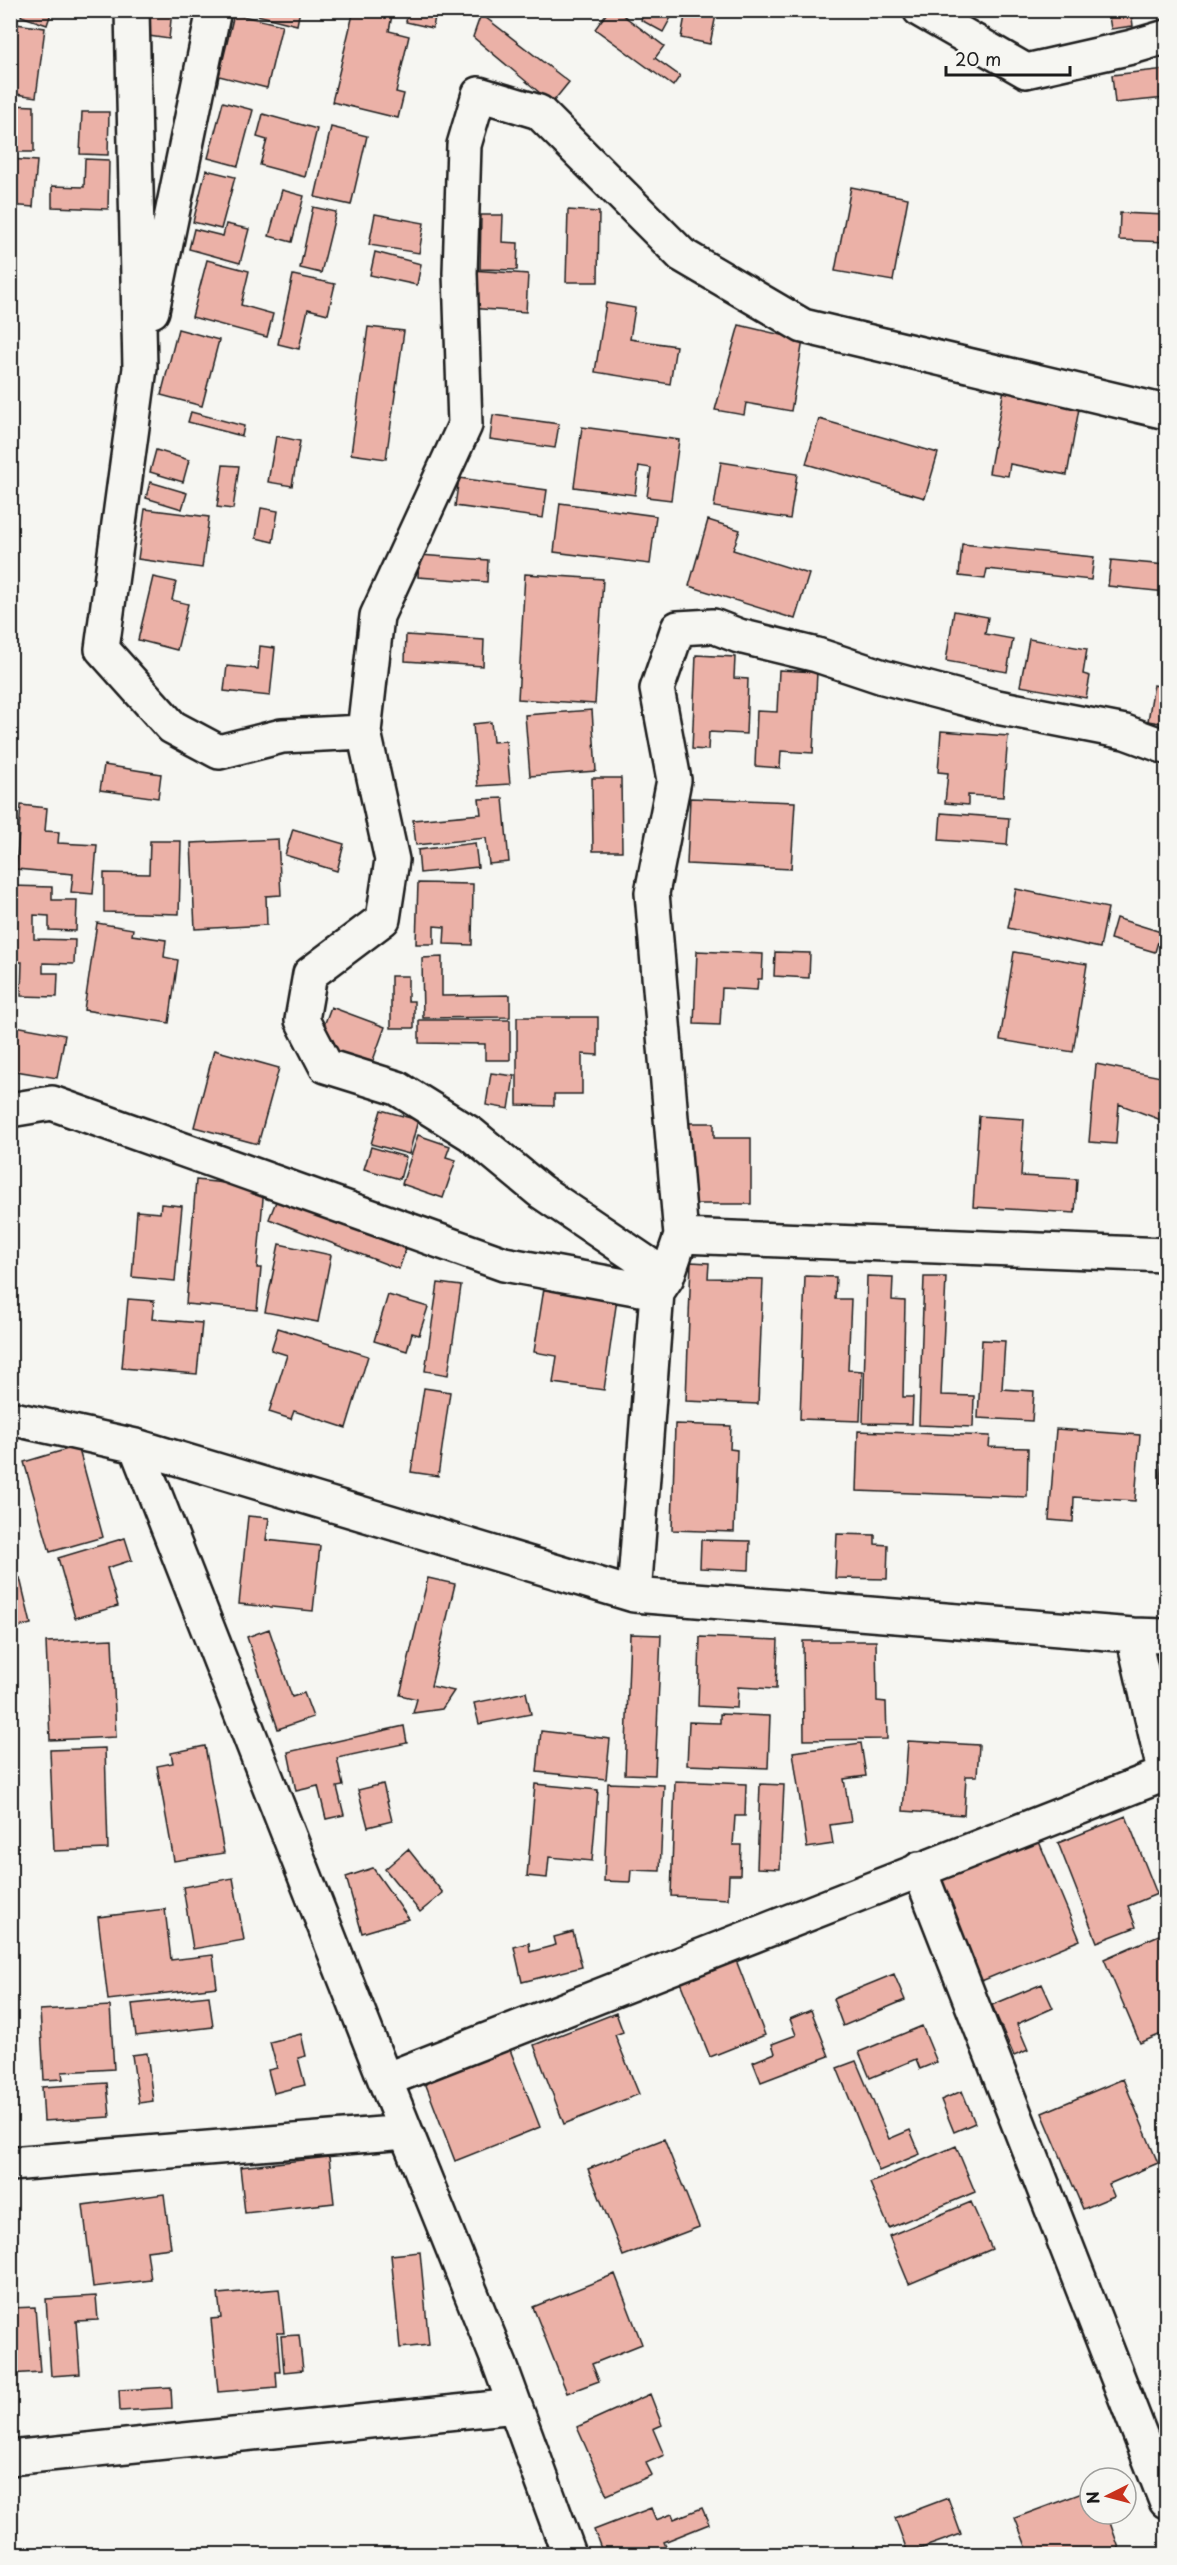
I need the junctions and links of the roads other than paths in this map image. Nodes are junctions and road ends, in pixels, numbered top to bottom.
1 (132, 10) edge
2 (214, 10) edge
3 (920, 10) edge
4 (1167, 37) edge
5 (140, 368) junction
6 (1167, 412) edge
7 (364, 732) junction
8 (1167, 747) edge
9 (10, 1094) edge
10 (52, 1103) junction
11 (10, 1110) edge
12 (681, 1236) junction
13 (1167, 1255) edge
14 (662, 1285) junction
15 (10, 1418) edge
16 (136, 1446) junction
17 (634, 1596) junction
18 (1133, 1635) junction
19 (1167, 1636) edge
20 (1166, 1776) edge
21 (919, 1869) junction
22 (385, 2080) junction
23 (406, 2132) junction
24 (10, 2164) edge
25 (515, 2406) junction
26 (10, 2458) edge
27 (1167, 2501) edge
28 (570, 2554) edge

1 - 5 street
2 - 5 street
3 - 4 street
5 - 7 street
6 - 7 street
7 - 14 street
8 - 12 street
9 - 10 street
10 - 11 street
10 - 14 street
12 - 13 street
12 - 14 street
14 - 17 street
15 - 16 street
16 - 17 street
16 - 22 street
17 - 18 street
18 - 19 street
18 - 20 street
20 - 21 street
21 - 22 street
21 - 27 street
22 - 23 street
23 - 24 street
23 - 25 street
25 - 26 street
25 - 28 street

